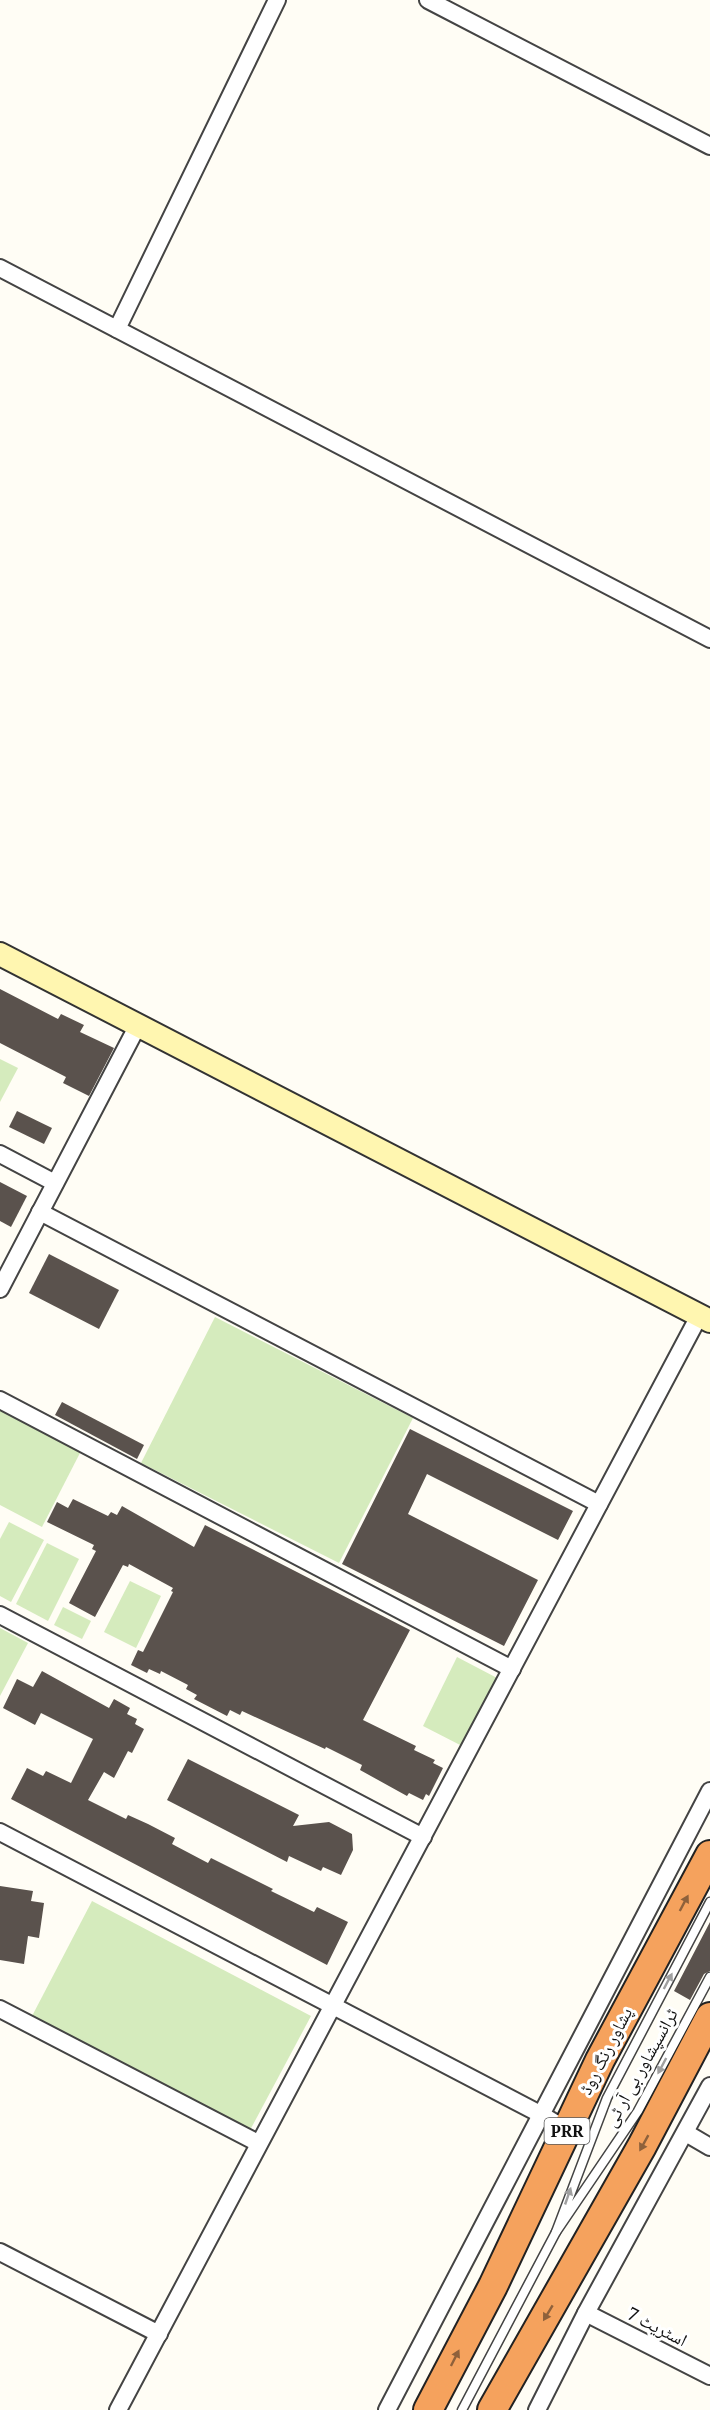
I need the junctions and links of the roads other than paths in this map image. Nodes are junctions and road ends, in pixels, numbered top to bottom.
1 (277, 0) edge
2 (428, 0) edge
3 (710, 146) edge
4 (0, 268) edge
5 (117, 329) junction
6 (710, 639) edge
7 (0, 954) edge
8 (138, 1025) junction
9 (0, 1155) edge
10 (55, 1183) junction
11 (40, 1212) junction
12 (0, 1289) edge
13 (705, 1318) edge
14 (0, 1400) edge
15 (599, 1504) junction
16 (0, 1615) edge
17 (512, 1668) junction
18 (710, 1791) edge
19 (0, 1832) edge
20 (423, 1837) junction
21 (710, 1855) edge
22 (710, 1902) edge
23 (710, 1977) edge
24 (331, 2005) junction
25 (0, 2009) edge
26 (710, 2017) edge
27 (710, 2086) edge
28 (542, 2115) junction
29 (567, 2130) junction
30 (686, 2133) junction
31 (258, 2143) junction
32 (710, 2147) edge
33 (555, 2232) junction
34 (0, 2252) edge
35 (586, 2313) junction
36 (159, 2334) junction
37 (710, 2376) edge
38 (118, 2410) edge
39 (387, 2410) edge
40 (428, 2410) edge
41 (462, 2410) edge
42 (492, 2410) edge
43 (537, 2410) edge

1 - 5 street
2 - 3 street
4 - 5 street
5 - 6 street
7 - 8 street
8 - 10 street
8 - 13 street
9 - 10 street
10 - 11 street
11 - 12 street
11 - 15 street
13 - 15 street
14 - 17 street
15 - 17 street
16 - 20 street
17 - 20 street
18 - 28 street
19 - 24 street
20 - 24 street
29 -> 21 highway, پشاور رنگ روڈ / PRR
33 -> 22 lane, ٹرانسپشاور بی آر ٹی
23 -> 33 lane, ٹرانسپشاور بی آر ٹی
24 - 28 street
24 - 31 street
25 - 31 street
26 -> 42 highway
27 - 30 street
28 - 29 street
28 - 39 street
40 -> 29 highway, پشاور رنگ روڈ / PRR
30 - 32 street
30 - 35 street
31 - 36 street
33 - 41 lane, ٹرانسپشاور بی آر ٹی
34 - 36 street
35 - 37 street, اسٹریٹ 7
35 - 43 street
36 - 38 street

